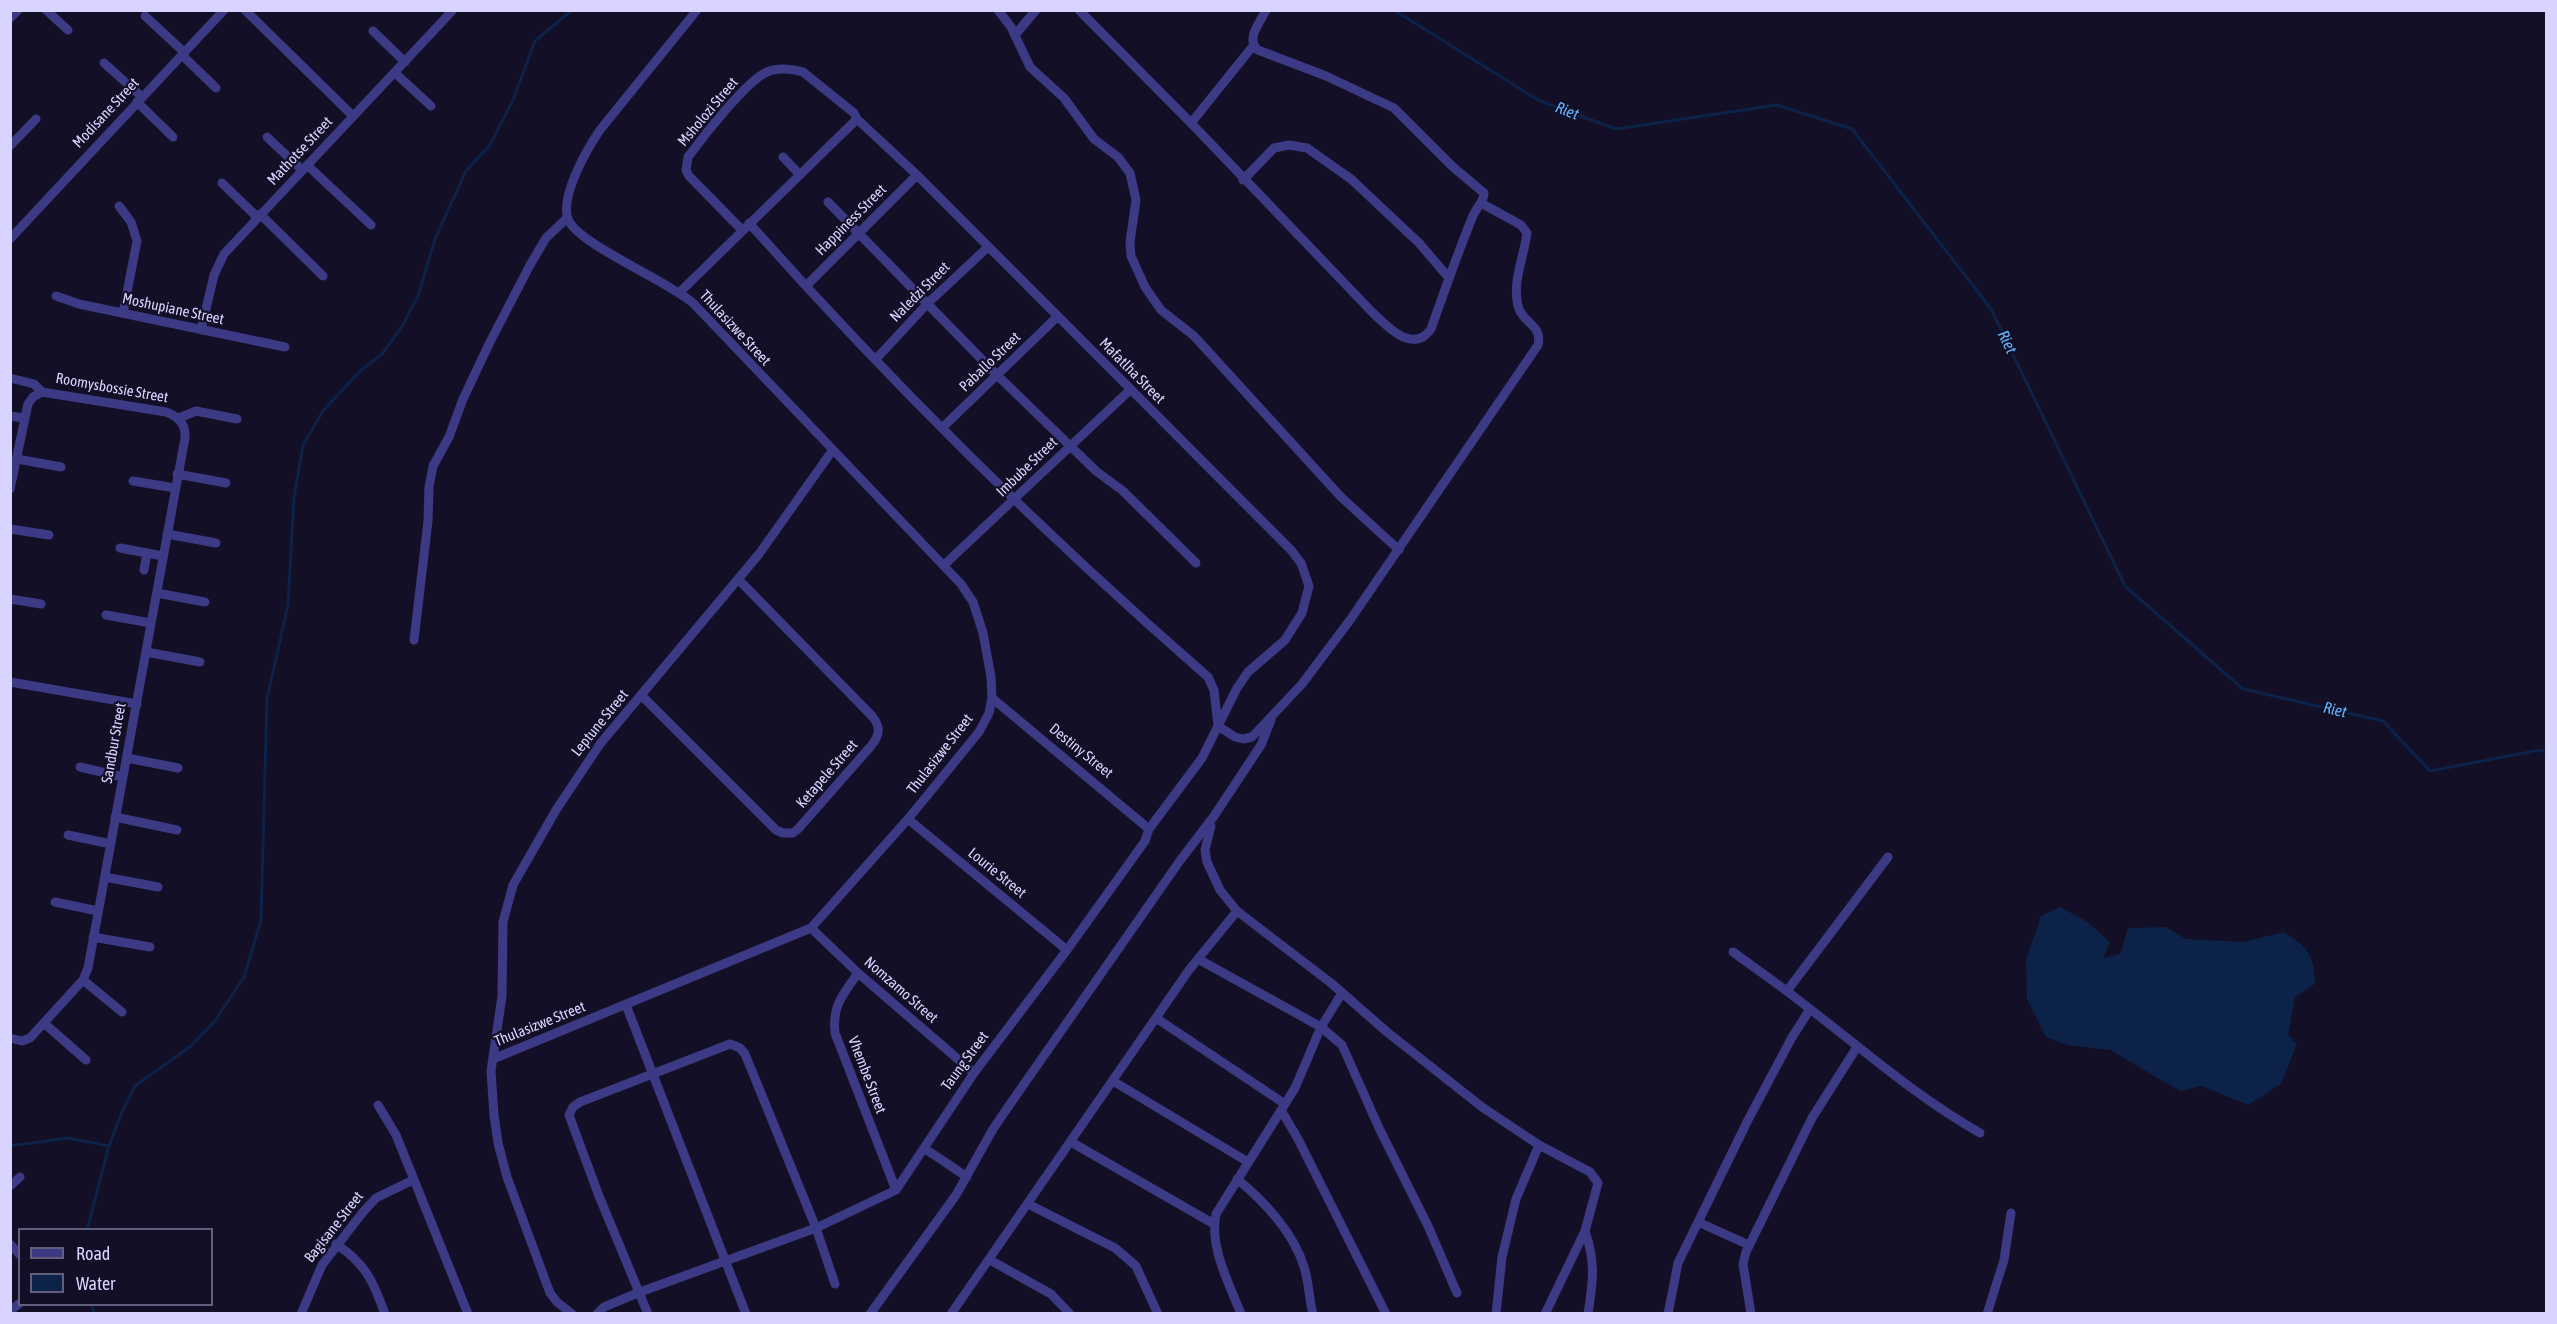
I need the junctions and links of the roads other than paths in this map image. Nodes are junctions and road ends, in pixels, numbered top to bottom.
1 (18, 10) edge
2 (46, 10) edge
3 (224, 10) edge
4 (245, 10) edge
5 (697, 10) edge
6 (998, 10) edge
7 (1036, 10) edge
8 (1079, 10) edge
9 (1266, 10) edge
10 (450, 12) edge
11 (145, 16) dead end
12 (10, 18) edge
13 (68, 30) dead end
14 (373, 31) dead end
15 (1015, 35) junction
16 (1253, 46) junction
17 (183, 54) junction
18 (405, 62) junction
19 (105, 63) dead end
20 (395, 73) junction
21 (216, 88) dead end
22 (139, 100) junction
23 (431, 106) dead end
24 (353, 116) junction
25 (36, 119) dead end
26 (857, 119) junction
27 (1191, 123) junction
28 (173, 137) dead end
29 (267, 137) dead end
30 (10, 146) edge
31 (783, 157) dead end
32 (305, 167) junction
33 (800, 175) junction
34 (917, 175) junction
35 (1243, 180) junction
36 (222, 183) dead end
37 (828, 202) dead end
38 (1481, 203) junction
39 (119, 206) dead end
40 (258, 216) junction
41 (567, 218) junction
42 (371, 225) dead end
43 (746, 227) junction
44 (859, 233) junction
45 (11, 238) edge
46 (988, 247) junction
47 (323, 276) dead end
48 (1449, 278) junction
49 (806, 286) junction
50 (680, 292) junction
51 (56, 296) dead end
52 (928, 303) junction
53 (123, 314) junction
54 (1057, 317) junction
55 (201, 330) junction
56 (285, 347) dead end
57 (876, 359) junction
58 (998, 376) junction
59 (10, 378) edge
60 (1130, 390) junction
61 (40, 393) junction
62 (10, 416) edge
63 (177, 417) junction
64 (24, 418) junction
65 (237, 419) dead end
66 (942, 428) junction
67 (1072, 445) junction
68 (832, 452) junction
69 (17, 459) junction
70 (61, 467) dead end
71 (177, 474) junction
72 (133, 481) dead end
73 (226, 483) dead end
74 (11, 486) edge
75 (175, 488) junction
76 (1016, 499) junction
77 (10, 529) edge
78 (167, 534) junction
79 (49, 535) dead end
80 (216, 543) dead end
81 (120, 548) dead end
82 (1399, 550) junction
83 (147, 553) junction
84 (163, 556) junction
85 (1196, 563) dead end
86 (944, 565) junction
87 (144, 570) dead end
88 (739, 580) junction
89 (157, 593) junction
90 (10, 599) edge
91 (205, 602) dead end
92 (41, 604) dead end
93 (106, 615) dead end
94 (151, 624) junction
95 (414, 640) dead end
96 (146, 652) junction
97 (200, 662) dead end
98 (10, 682) edge
99 (642, 696) junction
100 (992, 698) junction
101 (136, 704) junction
102 (1272, 718) junction
103 (1218, 726) junction
104 (127, 758) junction
105 (80, 767) dead end
106 (178, 768) dead end
107 (123, 777) junction
108 (1214, 816) junction
109 (115, 817) junction
110 (908, 819) junction
111 (1149, 829) junction
112 (177, 830) dead end
113 (68, 835) dead end
114 (111, 844) junction
115 (1888, 857) dead end
116 (105, 877) junction
117 (158, 887) dead end
118 (55, 902) dead end
119 (98, 911) junction
120 (1237, 911) junction
121 (811, 928) junction
122 (93, 937) junction
123 (150, 947) dead end
124 (1067, 950) junction
125 (1733, 952) dead end
126 (1198, 959) junction
127 (858, 973) junction
128 (83, 980) junction
129 (1787, 991) junction
130 (1342, 993) junction
131 (627, 1005) junction
132 (1810, 1009) junction
133 (122, 1012) dead end
134 (1156, 1018) junction
135 (45, 1024) junction
136 (1320, 1027) junction
137 (10, 1038) edge
138 (1857, 1047) junction
139 (493, 1059) junction
140 (86, 1060) dead end
141 (654, 1072) junction
142 (974, 1073) junction
143 (1113, 1081) junction
144 (378, 1106) dead end
145 (1283, 1107) junction
146 (1980, 1133) dead end
147 (1071, 1142) junction
148 (1539, 1145) junction
149 (924, 1148) junction
150 (1248, 1162) junction
151 (20, 1177) dead end
152 (967, 1177) junction
153 (1237, 1179) junction
154 (413, 1180) junction
155 (10, 1186) edge
156 (896, 1190) junction
157 (1028, 1204) junction
158 (2011, 1213) dead end
159 (1698, 1222) junction
160 (1214, 1224) junction
161 (816, 1228) junction
162 (1586, 1231) junction
163 (336, 1244) junction
164 (1749, 1245) junction
165 (726, 1260) junction
166 (990, 1260) junction
167 (835, 1284) dead end
168 (640, 1292) junction
169 (1457, 1293) dead end
170 (301, 1314) edge
171 (385, 1314) edge
172 (468, 1314) edge
173 (572, 1314) edge
174 (597, 1314) edge
175 (648, 1314) edge
176 (746, 1314) edge
177 (870, 1314) edge
178 (951, 1314) edge
179 (1070, 1314) edge
180 (1158, 1314) edge
181 (1241, 1314) edge
182 (1313, 1314) edge
183 (1386, 1314) edge
184 (1496, 1314) edge
185 (1545, 1314) edge
186 (1588, 1314) edge
187 (1668, 1314) edge
188 (1751, 1314) edge
189 (1986, 1314) edge

1 - 12 street
2 - 13 street
3 - 17 street, Modisane Street
4 - 24 street
5 - 41 street
6 - 15 street
7 - 15 street
8 - 27 street
9 - 16 street
10 - 18 street, Mathotse Street
11 - 17 street
14 - 18 street
15 - 82 street
16 - 27 street
16 - 38 street
17 - 21 street
17 - 22 street, Modisane Street
18 - 20 street, Mathotse Street
19 - 22 street
20 - 23 street
20 - 24 street, Mathotse Street
22 - 28 street
22 - 45 street, Modisane Street
24 - 32 street, Mathotse Street
25 - 30 street
26 - 33 street
26 - 34 street, Mafatlha Street
26 - 43 street, Msholozi Street
27 - 35 street
29 - 32 street
31 - 33 street
32 - 40 street, Mathotse Street
32 - 42 street
33 - 43 street
34 - 44 street, Happiness Street
34 - 46 street, Mafatlha Street
35 - 48 street
35 - 48 street
36 - 40 street
37 - 44 street
38 - 48 street
38 - 82 street
39 - 53 street
40 - 47 street
40 - 55 street, Mathotse Street
41 - 50 street, Thulasizwe Street
41 - 95 street
43 - 49 street
43 - 50 street
44 - 49 street, Happiness Street
44 - 52 street
46 - 52 street, Naledzi Street
46 - 54 street, Mafatlha Street
49 - 57 street
50 - 68 street, Thulasizwe Street
51 - 53 street, Moshupiane Street
52 - 57 street, Naledzi Street
52 - 58 street
53 - 55 street, Moshupiane Street
54 - 58 street, Paballo Street
54 - 60 street, Mafatlha Street
55 - 56 street, Moshupiane Street
57 - 66 street
58 - 66 street, Paballo Street
58 - 67 street
59 - 61 street, Roomysbossie Street
60 - 67 street, Imbube Street
60 - 103 street, Mafatlha Street
61 - 63 street, Roomysbossie Street
61 - 64 street
62 - 64 street
63 - 65 street
63 - 71 street, Sandbur Street
64 - 69 street
66 - 76 street
67 - 76 street, Imbube Street
67 - 85 street
68 - 86 street, Thulasizwe Street
68 - 88 street, Leptune Street
69 - 70 street
69 - 74 street
71 - 73 street
71 - 75 street, Sandbur Street
72 - 75 street
75 - 78 street, Sandbur Street
76 - 86 street, Imbube Street
76 - 103 street
77 - 79 street
78 - 80 street
78 - 84 street, Sandbur Street
81 - 83 street
82 - 102 street
83 - 84 street
83 - 87 street
84 - 89 street, Sandbur Street
86 - 100 street, Thulasizwe Street
88 - 99 street, Leptune Street
88 - 99 street, Ketapele Street
89 - 91 street
89 - 94 street, Sandbur Street
90 - 92 street
93 - 94 street
94 - 96 street, Sandbur Street
96 - 97 street
96 - 101 street, Sandbur Street
98 - 101 street
99 - 139 street, Leptune Street
100 - 110 street, Thulasizwe Street
100 - 111 street, Destiny Street
101 - 104 street, Sandbur Street
102 - 103 street
102 - 108 street
103 - 111 street, Taung Street
104 - 106 street
104 - 107 street, Sandbur Street
105 - 107 street
107 - 109 street, Sandbur Street
108 - 120 street
108 - 152 street
109 - 112 street
109 - 114 street, Sandbur Street
110 - 121 street, Thulasizwe Street
110 - 124 street, Lourie Street
111 - 124 street, Taung Street
113 - 114 street
114 - 116 street, Sandbur Street
115 - 129 street
116 - 117 street
116 - 119 street, Sandbur Street
118 - 119 street
119 - 122 street, Sandbur Street
120 - 126 street
120 - 130 street
121 - 127 street, Nomzamo Street
121 - 131 street, Thulasizwe Street
122 - 123 street
122 - 128 street, Sandbur Street
124 - 142 street, Taung Street
125 - 129 street
126 - 134 street
126 - 136 street
127 - 142 street, Nomzamo Street
127 - 156 street, Vhembe Street
128 - 133 street
128 - 135 street, Sandbur Street
129 - 132 street
130 - 136 street
130 - 148 street
131 - 139 street, Thulasizwe Street
131 - 141 street
132 - 138 street
132 - 159 street
134 - 143 street
134 - 145 street
135 - 137 street, Sandbur Street
135 - 140 street
136 - 145 street
136 - 169 street
138 - 146 street
138 - 164 street
139 - 173 street, Leptune Street
141 - 161 street
141 - 165 street
141 - 168 street
142 - 149 street, Taung Street
143 - 147 street
143 - 150 street
144 - 154 street
145 - 150 street
145 - 183 street
147 - 157 street
147 - 160 street
148 - 162 street
148 - 184 street
149 - 152 street
149 - 156 street, Taung Street
150 - 153 street
151 - 155 street
152 - 177 street
153 - 160 street
153 - 182 street
154 - 163 street, Bagisane Street
154 - 172 street
156 - 161 street
157 - 166 street
157 - 180 street
158 - 189 street
159 - 164 street
159 - 187 street
160 - 181 street
161 - 165 street
161 - 167 street
162 - 185 street
162 - 186 street
163 - 170 street, Bagisane Street
163 - 171 street
164 - 188 street
165 - 168 street
165 - 176 street
166 - 178 street
166 - 179 street
168 - 174 street
168 - 175 street

